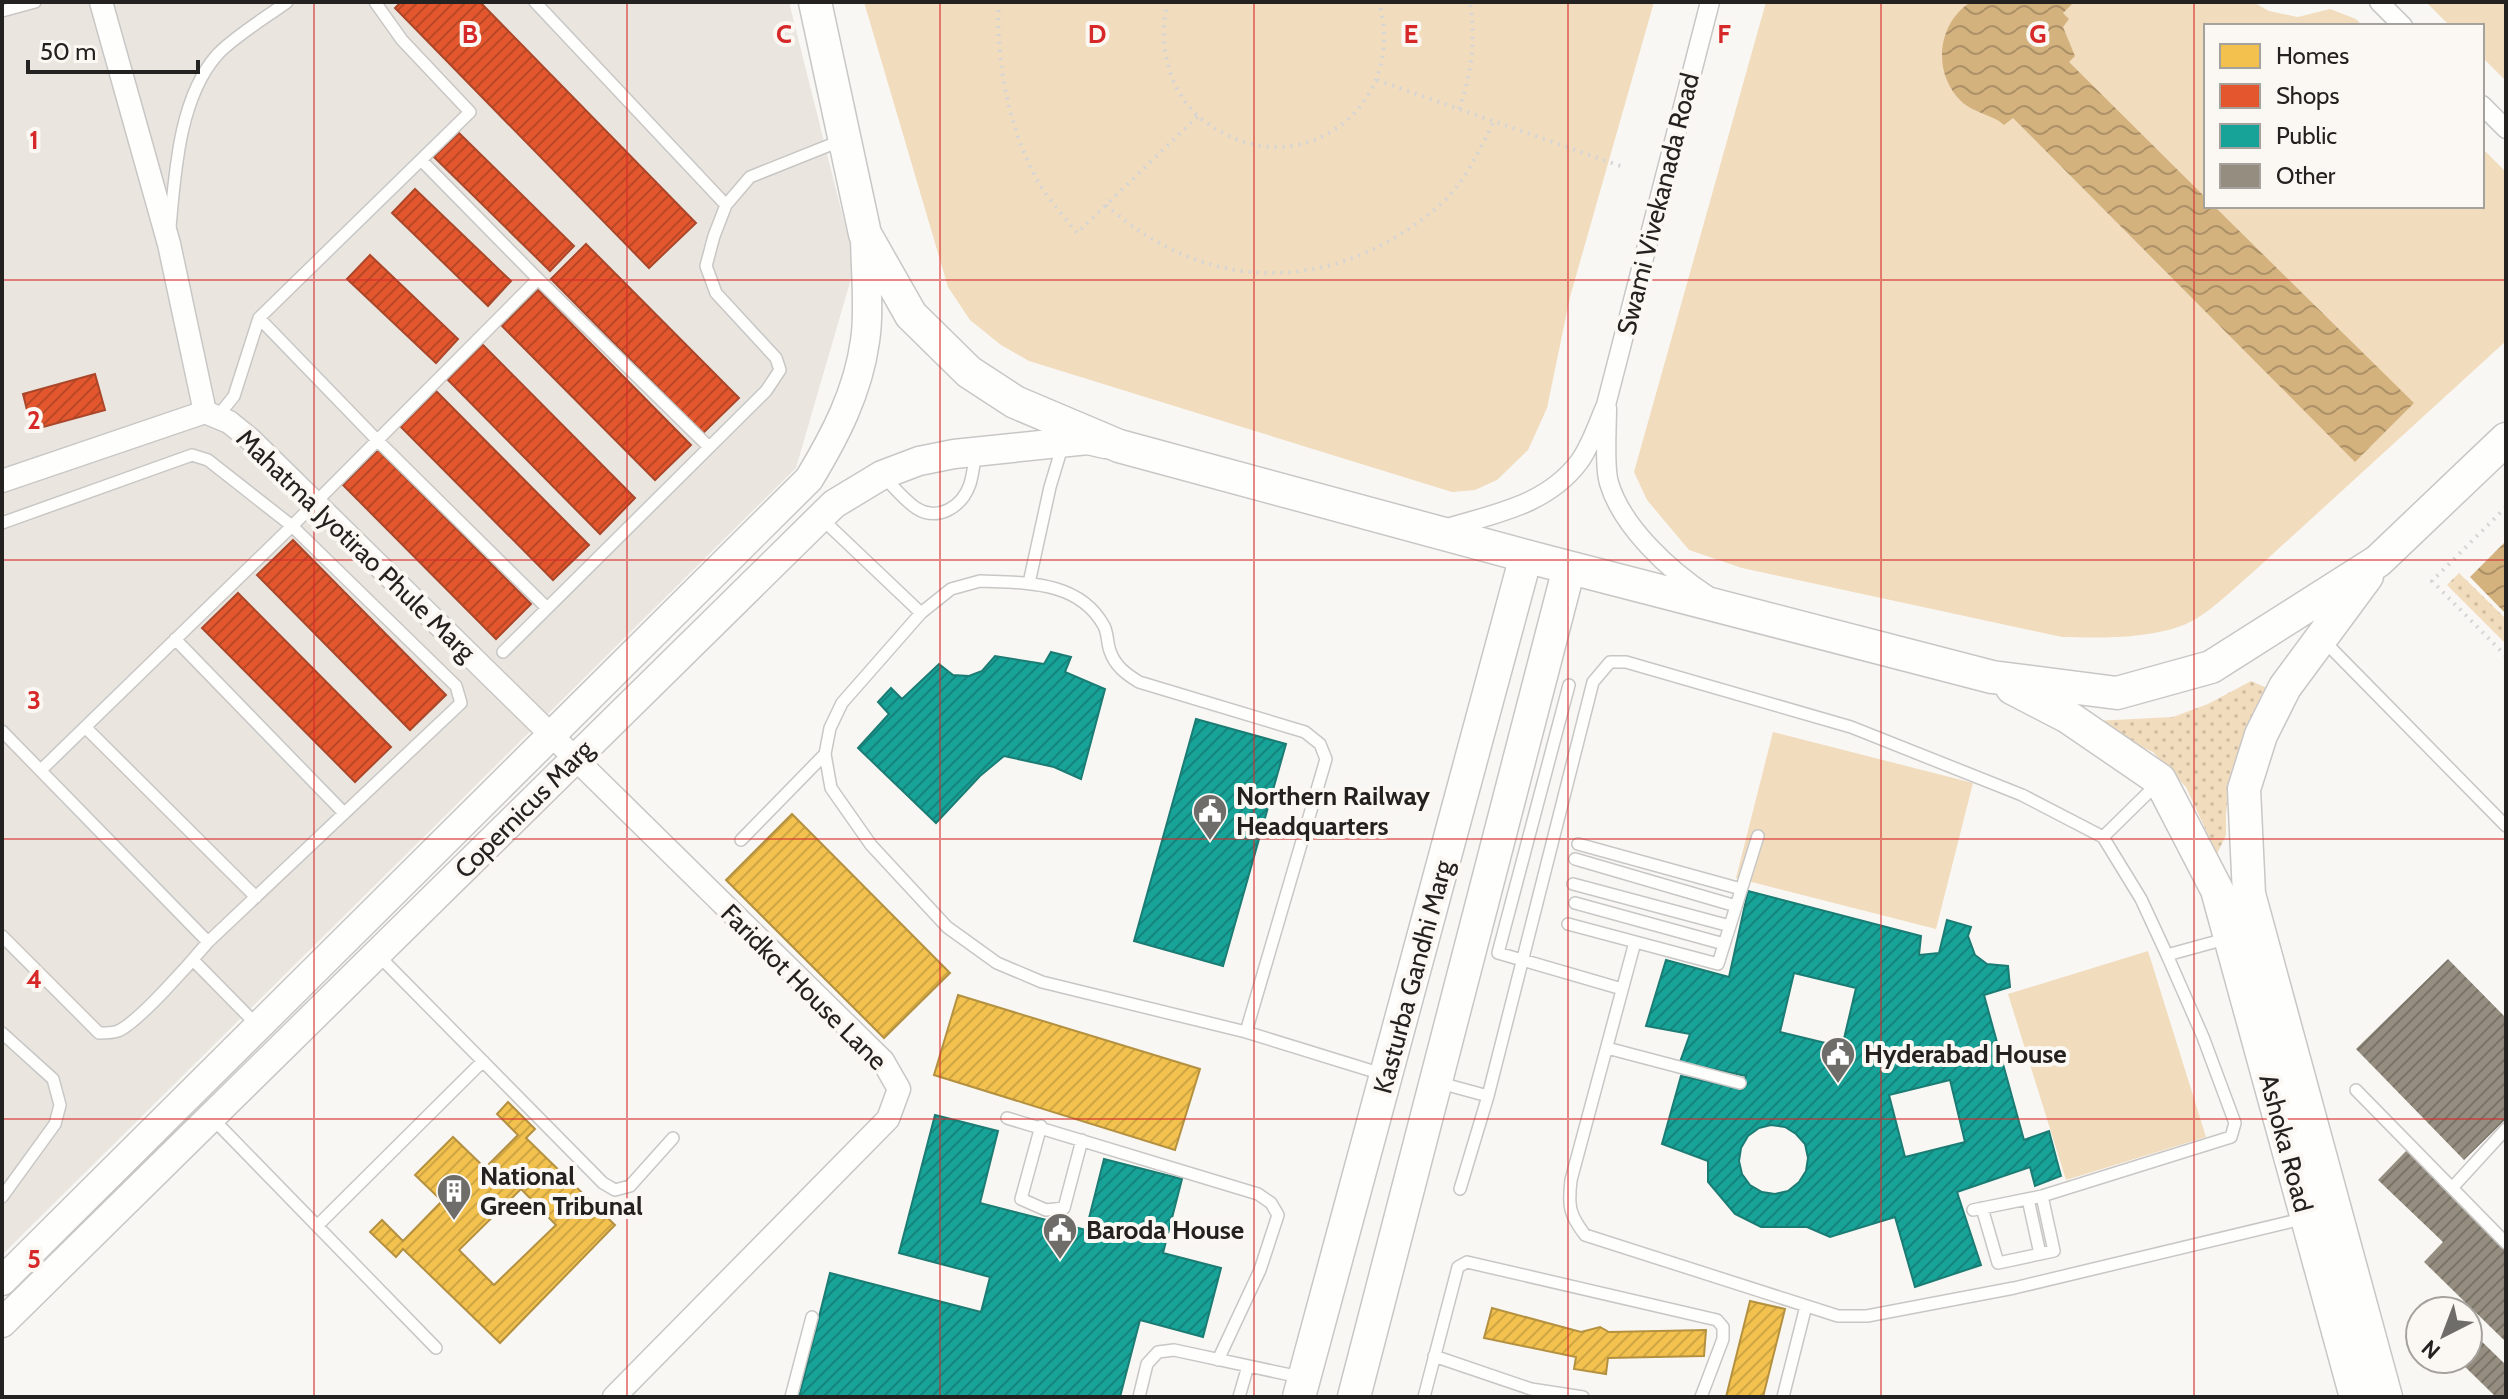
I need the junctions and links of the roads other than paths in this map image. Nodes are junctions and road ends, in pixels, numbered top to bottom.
1 (35, 2) edge
2 (101, 2) edge
3 (287, 2) edge
4 (375, 2) edge
5 (535, 2) edge
6 (815, 2) edge
7 (1710, 2) edge
8 (2379, 2) edge
9 (2, 11) edge
10 (2401, 24) edge
11 (2484, 107) edge
12 (2506, 129) edge
13 (844, 139) junction
14 (422, 161) junction
15 (726, 205) junction
16 (865, 234) junction
17 (169, 244) junction
18 (538, 279) junction
19 (259, 318) junction
20 (1606, 405) junction
21 (211, 414) junction
22 (2506, 439) edge
23 (377, 440) junction
24 (1063, 443) junction
25 (1119, 446) junction
26 (709, 447) junction
27 (976, 452) junction
28 (882, 475) junction
29 (809, 479) junction
30 (2, 481) edge
31 (316, 504) junction
32 (827, 511) junction
33 (2, 523) edge
34 (292, 526) junction
35 (1436, 531) junction
36 (1526, 556) junction
37 (2378, 561) junction
38 (1569, 568) junction
39 (1029, 583) junction
40 (547, 608) junction
41 (1730, 610) junction
42 (921, 613) junction
43 (175, 639) junction
44 (2322, 639) junction
45 (503, 652) dead end
46 (1992, 677) junction
47 (1569, 685) dead end
48 (85, 727) junction
49 (2, 731) edge
50 (551, 736) junction
51 (825, 754) junction
52 (575, 760) junction
53 (41, 770) junction
54 (2160, 780) junction
55 (344, 813) junction
56 (2506, 826) edge
57 (1758, 836) dead end
58 (2103, 837) junction
59 (741, 840) dead end
60 (1578, 844) dead end
61 (1575, 859) dead end
62 (1573, 884) dead end
63 (1741, 889) junction
64 (256, 897) junction
65 (1575, 903) dead end
66 (1736, 906) junction
67 (1568, 924) dead end
68 (1730, 926) junction
69 (2, 936) edge
70 (2230, 938) junction
71 (208, 942) junction
72 (1635, 942) junction
73 (1724, 944) junction
74 (377, 954) junction
75 (2167, 955) junction
76 (193, 960) junction
77 (1522, 960) junction
78 (1622, 989) junction
79 (259, 1026) junction
80 (1246, 1032) junction
81 (2, 1033) edge
82 (1607, 1048) junction
83 (483, 1061) junction
84 (1386, 1076) junction
85 (1435, 1082) junction
86 (1740, 1083) dead end
87 (2356, 1090) dead end
88 (1488, 1096) junction
89 (211, 1117) junction
90 (1007, 1118) dead end
91 (1041, 1126) junction
92 (2506, 1129) edge
93 (673, 1138) dead end
94 (1082, 1140) junction
95 (2452, 1188) junction
96 (1460, 1189) dead end
97 (2042, 1196) junction
98 (2, 1197) edge
99 (2028, 1199) junction
100 (2307, 1218) junction
101 (317, 1226) junction
102 (2506, 1243) edge
103 (2040, 1254) junction
104 (2, 1281) edge
105 (1806, 1306) junction
106 (812, 1317) dead end
107 (2, 1323) edge
108 (436, 1348) dead end
109 (1434, 1356) junction
110 (1218, 1360) junction
111 (1248, 1366) junction
112 (1302, 1387) edge
113 (614, 1397) edge
114 (791, 1397) edge
115 (1139, 1397) edge
116 (1239, 1397) edge
117 (1354, 1397) edge
118 (1424, 1397) edge
119 (1583, 1397) edge
120 (1701, 1397) edge
121 (1783, 1397) edge
122 (2356, 1397) edge
123 (2386, 1397) edge

1 - 9 lane
2 - 17 street
3 - 17 lane
4 - 14 lane
5 - 15 lane
6 - 13 main road
7 - 20 street, Swami Vivekanada Road
8 - 10 street
11 - 12 street
13 - 15 lane
13 - 16 main road
14 - 18 lane
14 - 19 lane
15 - 26 lane
16 - 25 main road
16 - 29 street, Copernicus Marg
17 - 21 street
18 - 23 lane
18 - 26 lane
19 - 21 lane
19 - 23 lane
20 - 35 street
20 - 41 street
21 - 30 street
21 - 31 street, Mahatma Jyotirao Phule Marg
22 - 37 main road
23 - 31 lane
23 - 40 lane
24 - 25 street, Copernicus Marg
24 - 27 street, Copernicus Marg
24 - 39 lane
25 - 35 main road
26 - 40 lane
27 - 28 street, Copernicus Marg
27 - 28 lane
28 - 32 street, Copernicus Marg
29 - 32 street
29 - 50 street, Copernicus Marg
31 - 34 lane
31 - 50 street, Mahatma Jyotirao Phule Marg
32 - 42 lane
32 - 52 street, Copernicus Marg
33 - 34 lane
34 - 43 lane
34 - 55 lane
35 - 36 main road
36 - 38 main road
36 - 84 main road, Kasturba Gandhi Marg
37 - 44 main road, Ashoka Road
37 - 46 main road
38 - 41 main road
38 - 85 main road, Kasturba Gandhi Marg
39 - 42 lane
39 - 80 lane
40 - 45 lane
41 - 46 main road
42 - 51 lane
43 - 48 lane
43 - 55 lane
44 - 56 lane
44 - 123 main road, Ashoka Road
46 - 54 main road
47 - 77 lane
48 - 53 lane
48 - 64 lane
49 - 53 lane
50 - 52 street, Mahatma Jyotirao Phule Marg
50 - 79 street, Copernicus Marg
51 - 59 lane
51 - 80 lane
52 - 74 street, Copernicus Marg
52 - 113 street, Faridkot House Lane
53 - 71 lane
54 - 58 lane
54 - 70 main road, Ashoka Road
55 - 64 lane
57 - 63 lane
58 - 75 lane
58 - 77 lane
60 - 63 lane
61 - 66 lane
62 - 68 lane
63 - 66 lane
64 - 71 lane
65 - 73 lane
66 - 68 lane
67 - 72 lane
68 - 73 lane
69 - 76 lane
70 - 75 lane
70 - 100 main road, Ashoka Road
71 - 76 lane
72 - 73 lane
72 - 78 lane
74 - 83 lane
74 - 89 street, Copernicus Marg
75 - 97 lane
76 - 79 lane
77 - 78 lane
77 - 88 lane
78 - 82 lane
79 - 104 street, Copernicus Marg
80 - 84 lane
81 - 98 lane
82 - 86 lane
82 - 105 lane
83 - 93 lane
83 - 101 lane
84 - 112 main road, Kasturba Gandhi Marg
85 - 88 lane
85 - 117 main road, Kasturba Gandhi Marg
87 - 95 lane
88 - 96 lane
89 - 101 lane
89 - 107 street, Copernicus Marg
90 - 91 lane
91 - 94 lane
91 - 94 lane
92 - 95 lane
94 - 110 lane
95 - 102 lane
97 - 99 lane
97 - 103 lane
99 - 103 lane
99 - 103 lane
100 - 105 lane
100 - 122 main road, Ashoka Road
101 - 108 lane
105 - 121 lane
106 - 114 lane
109 - 118 lane
109 - 119 lane
109 - 120 lane
110 - 111 lane
110 - 115 lane
111 - 112 lane
111 - 116 lane

